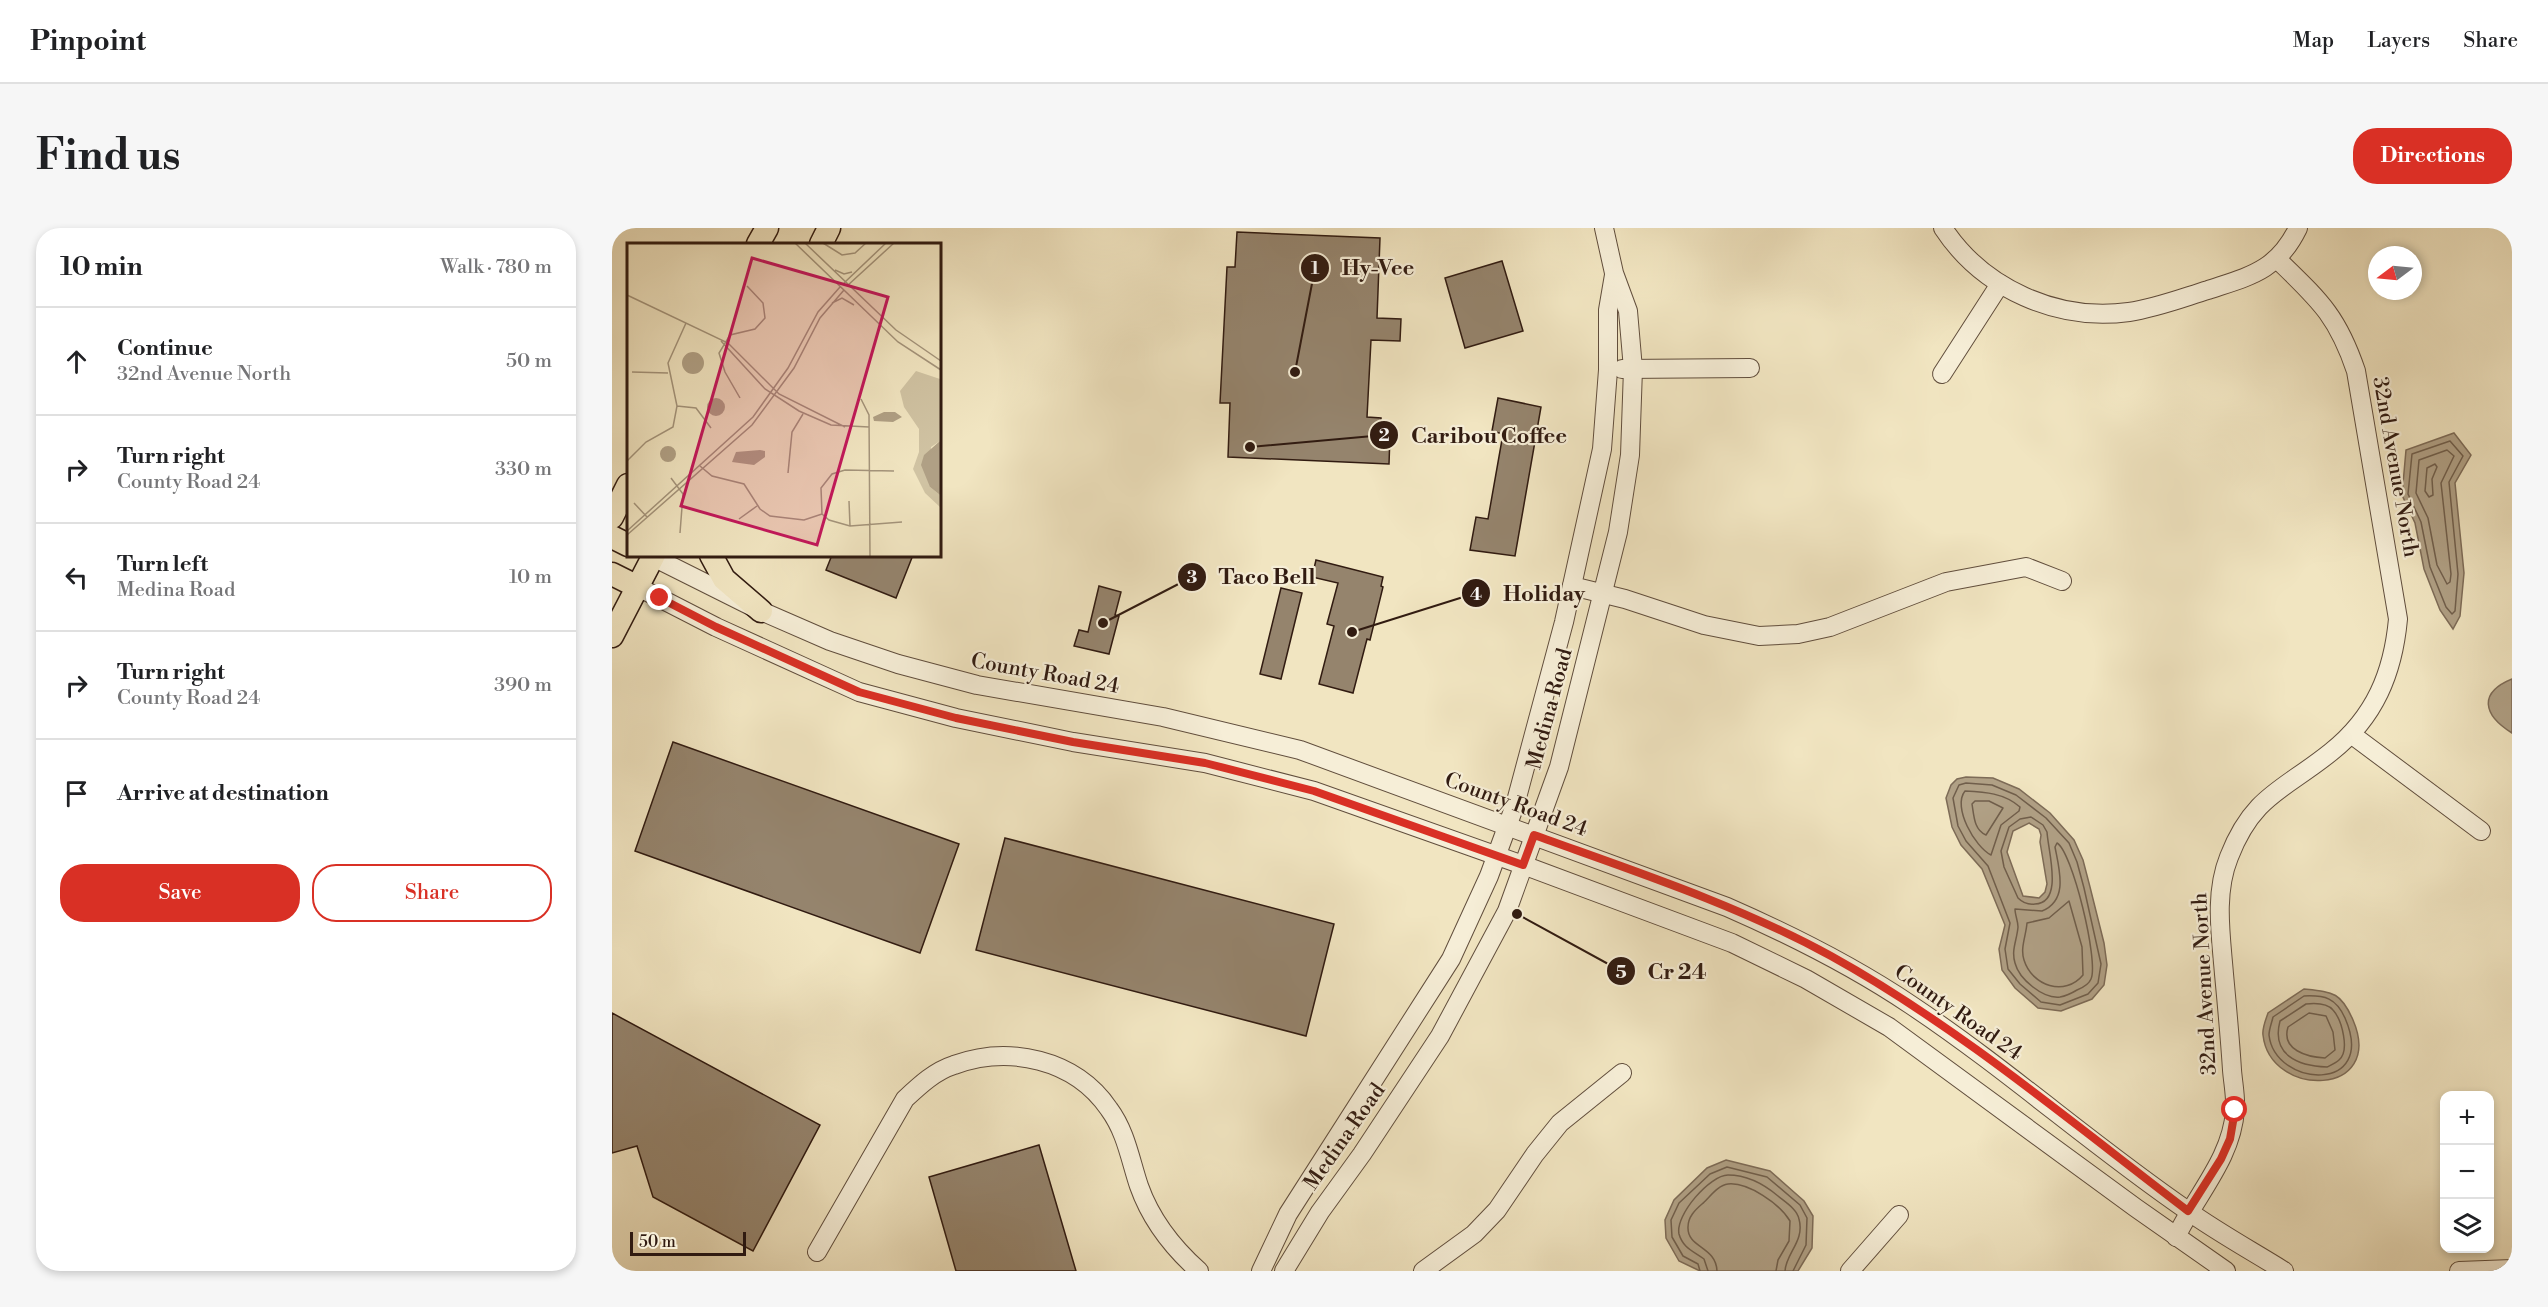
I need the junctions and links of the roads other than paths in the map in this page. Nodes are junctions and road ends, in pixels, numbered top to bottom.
1 (767, 228) edge
2 (829, 228) edge
3 (1604, 228) edge
4 (1943, 228) edge
5 (2298, 228) edge
6 (759, 243) edge
7 (822, 243) edge
8 (2278, 260) junction
9 (1614, 273) junction
10 (2000, 284) junction
11 (1749, 368) dead end
12 (1633, 369) junction
13 (1608, 370) junction
14 (1942, 374) dead end
15 (627, 488) edge
16 (612, 517) edge
17 (612, 537) edge
18 (627, 544) edge
19 (652, 556) edge
20 (712, 556) edge
21 (612, 574) edge
22 (2062, 581) dead end
23 (1572, 586) junction
24 (638, 587) junction
25 (1604, 594) junction
26 (761, 611) junction
27 (612, 636) edge
28 (2351, 734) junction
29 (1506, 826) junction
30 (2481, 831) dead end
31 (1534, 835) junction
32 (1496, 856) junction
33 (1523, 865) junction
34 (1622, 1073) dead end
35 (2188, 1211) junction
36 (1899, 1215) dead end
37 (2176, 1237) junction
38 (816, 1252) dead end
39 (2512, 1269) edge
40 (1199, 1271) edge
41 (1261, 1271) edge
42 (1284, 1271) edge
43 (1424, 1271) edge
44 (1850, 1271) edge
45 (2226, 1271) edge
46 (2284, 1271) edge
47 (2459, 1271) edge

1 - 6 main road
2 - 7 main road
3 - 9 street, Medina Road
4 - 10 street
5 - 8 street
8 - 10 street
8 - 28 street, 32nd Avenue North
9 - 12 street, Medina Road
9 - 13 street, Medina Road
10 - 14 street
11 - 12 street
12 - 13 street
12 - 25 street, Medina Road
13 - 23 street, Medina Road
15 - 16 main road
17 - 18 main road
19 - 24 main road
19 - 26 street, County Road 24
20 - 26 main road
21 - 24 main road
22 - 25 street
23 - 25 street
23 - 29 street, Medina Road
24 - 27 main road
24 - 32 street
25 - 31 street, Medina Road
26 - 29 street, County Road 24
28 - 30 street
28 - 35 street, 32nd Avenue North
29 - 31 street, County Road 24
29 - 32 street, Medina Road
31 - 33 street, Medina Road
31 - 35 street, County Road 24
32 - 33 street
32 - 41 street, Medina Road
33 - 37 street
33 - 42 street, Medina Road
34 - 43 street
35 - 37 street, 32nd Avenue North
35 - 46 street, County Road 24
36 - 44 street
37 - 45 street
38 - 40 street
39 - 47 street

